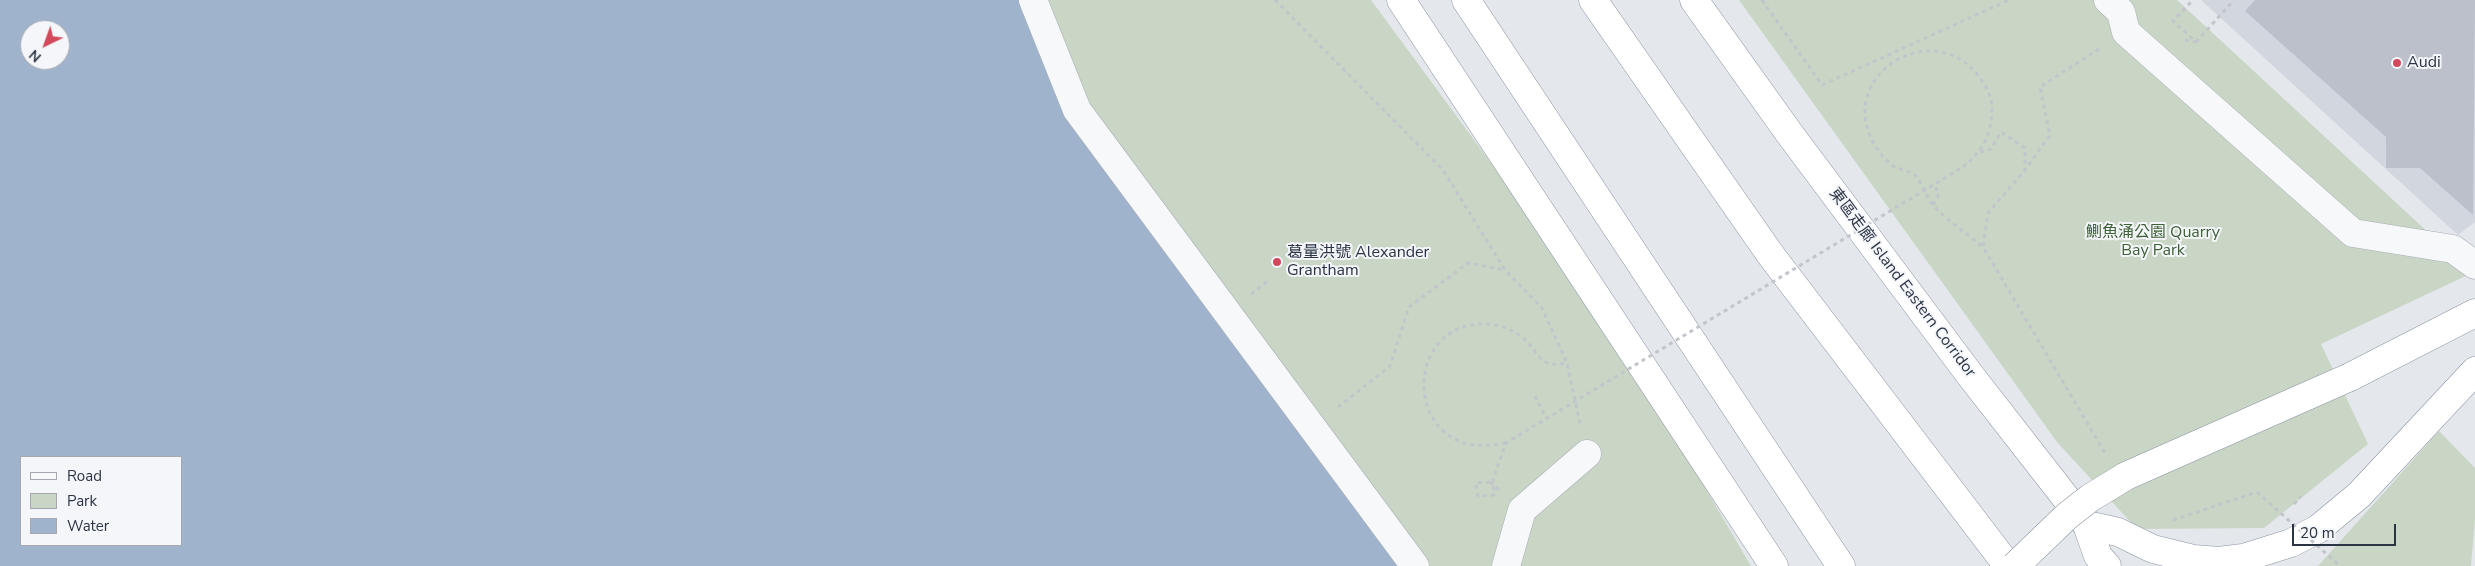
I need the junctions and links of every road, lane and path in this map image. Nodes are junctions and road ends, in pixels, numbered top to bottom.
1 (1033, 0) edge
2 (1275, 0) edge
3 (1401, 0) edge
4 (1466, 0) edge
5 (1593, 0) edge
6 (1694, 0) edge
7 (1762, 0) edge
8 (2010, 0) edge
9 (2108, 0) edge
10 (2234, 0) edge
11 (2126, 32) junction
12 (2196, 42) dead end
13 (1980, 152) junction
14 (2025, 170) junction
15 (1934, 185) junction
16 (1933, 205) junction
17 (1983, 247) junction
18 (2475, 265) edge
19 (1505, 270) junction
20 (2475, 313) edge
21 (1567, 362) junction
22 (2475, 371) edge
23 (1535, 396) dead end
24 (1546, 418) junction
25 (1312, 427) junction
26 (1506, 442) junction
27 (1587, 454) joint
28 (2109, 459) dead end
29 (1490, 482) dead end
30 (2171, 520) dead end
31 (2088, 525) junction
32 (1415, 566) edge
33 (1506, 566) edge
34 (1774, 566) edge
35 (1841, 566) edge
36 (2008, 566) edge
37 (2015, 566) edge
38 (2107, 566) edge
39 (2340, 566) edge

1 - 25 street
2 - 19 path
3 - 34 highway
4 - 35 highway
5 - 36 highway
6 - 31 highway, 東區走廊 Island Eastern Corridor
7 - 8 path
9 - 11 street
10 - 12 path
11 - 14 path
11 - 18 street
13 - 14 path
13 - 15 path, bridge
13 - 16 path
14 - 17 path
15 - 16 path
15 - 24 path, bridge
16 - 17 path
17 - 28 path
19 - 21 path
19 - 25 path
20 - 37 highway, bridge
21 - 26 path
21 - 27 path
22 - 31 highway
23 - 24 path
24 - 26 path, bridge
25 - 32 street
26 - 29 path, bridge
27 - 33 street
30 - 39 path, bridge
31 - 38 highway, 東區走廊 Island Eastern Corridor

